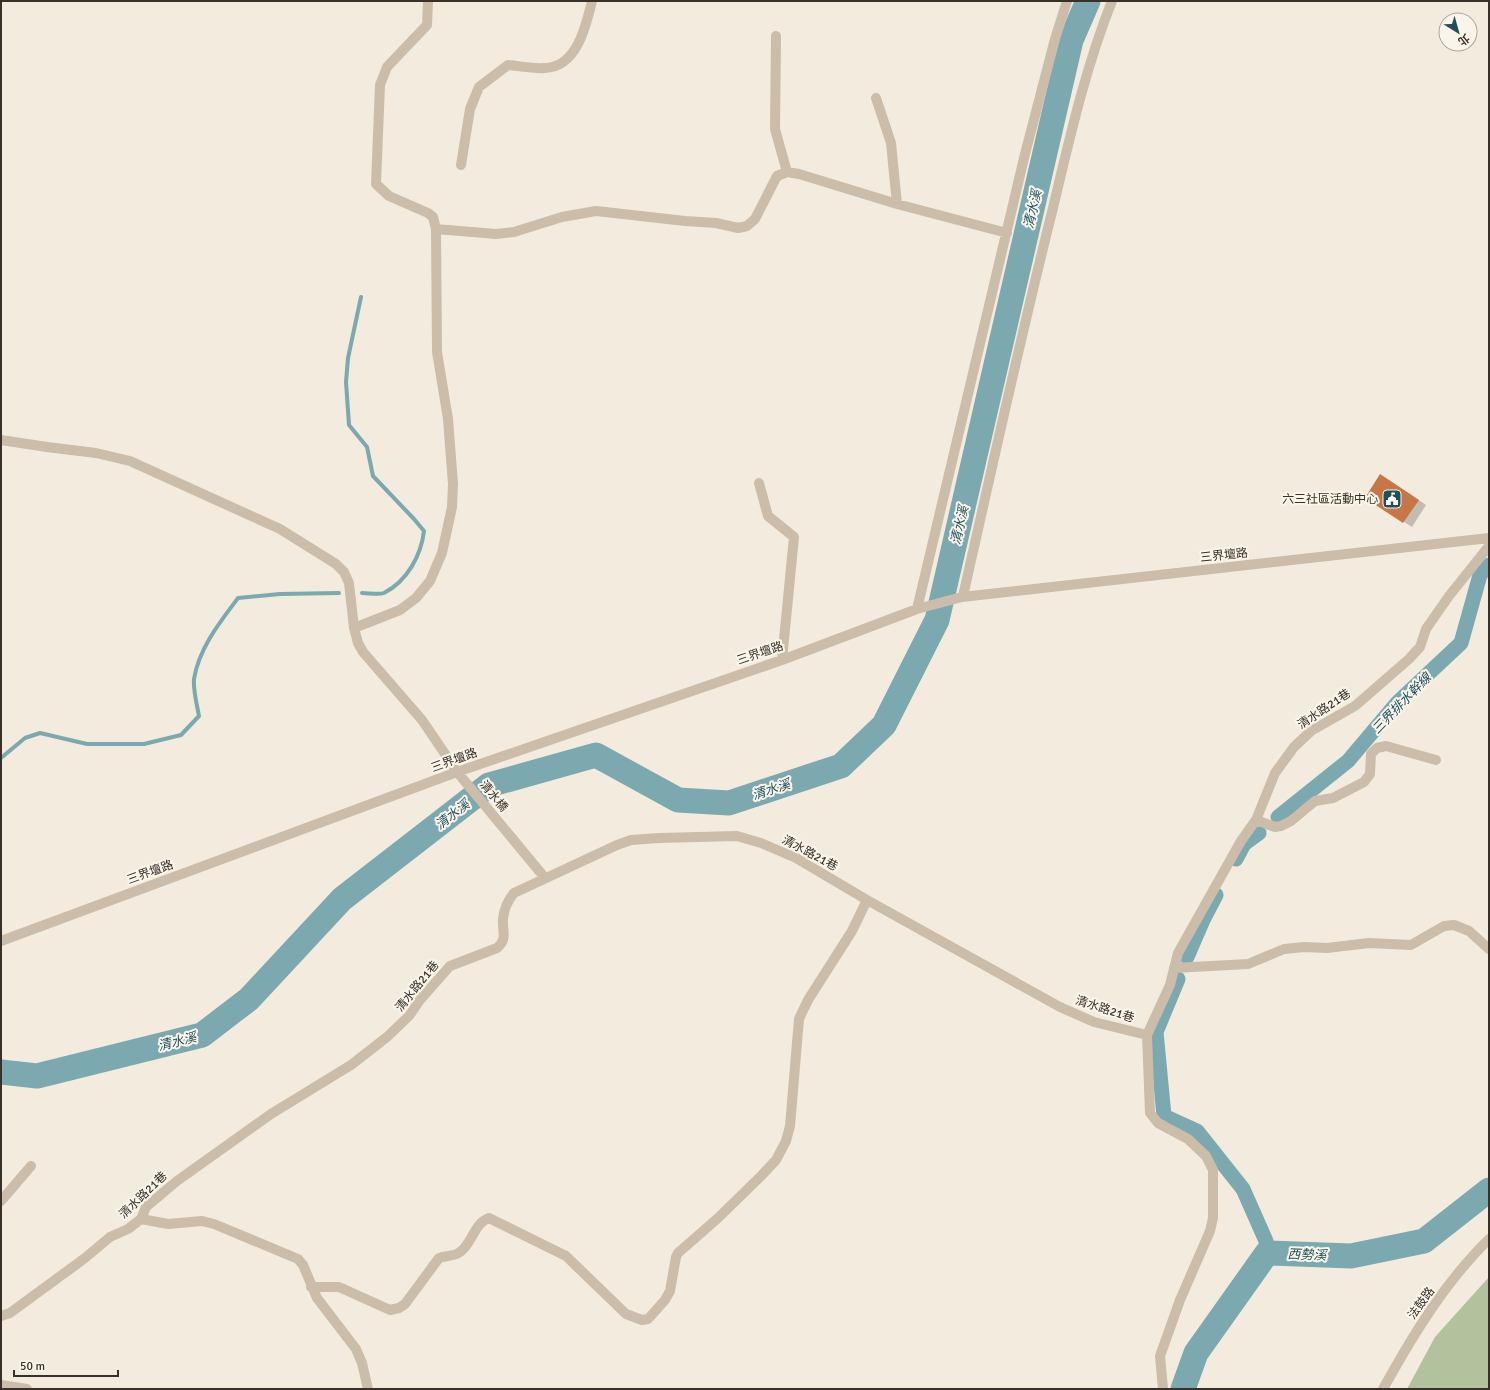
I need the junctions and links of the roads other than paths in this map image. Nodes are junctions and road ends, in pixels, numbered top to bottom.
1 (428, 1) edge
2 (592, 1) edge
3 (1067, 1) edge
4 (1112, 1) edge
5 (776, 36) dead end
6 (876, 98) dead end
7 (461, 165) dead end
8 (787, 172) junction
9 (897, 204) junction
10 (436, 229) junction
11 (1007, 233) junction
12 (1, 440) edge
13 (759, 482) dead end
14 (1489, 538) edge
15 (1489, 546) edge
16 (962, 597) junction
17 (918, 609) junction
18 (354, 628) junction
19 (782, 660) junction
20 (1436, 760) dead end
21 (458, 772) junction
22 (1256, 820) junction
23 (545, 878) junction
24 (867, 900) junction
25 (1, 941) edge
26 (1489, 949) edge
27 (1174, 968) junction
28 (1147, 1035) junction
29 (31, 1166) dead end
30 (1, 1201) edge
31 (141, 1219) junction
32 (1489, 1239) edge
33 (311, 1287) junction
34 (1, 1316) edge
35 (1, 1385) edge
36 (27, 1389) edge
37 (368, 1389) edge
38 (1163, 1389) edge
39 (1383, 1389) edge

1 - 10 street
2 - 7 street
3 - 11 street
4 - 16 street
5 - 8 street
6 - 9 street
8 - 9 street
8 - 10 street
9 - 11 street
10 - 18 street
11 - 17 street
12 - 18 street, 清水橋
13 - 19 street
14 - 16 street, 三界壇路
15 - 22 street, 清水路21巷
16 - 17 street, 三界壇路
17 - 19 street, 三界壇路
18 - 21 street, 清水橋
19 - 21 street, 三界壇路
20 - 22 street
21 - 23 street, 清水橋
21 - 25 street, 三界壇路
22 - 27 street, 清水路21巷
23 - 24 street, 清水路21巷
23 - 31 street, 清水路21巷
24 - 28 street, 清水路21巷
24 - 33 street
26 - 27 street
27 - 28 street, 清水路21巷
28 - 38 street
29 - 30 street
31 - 33 street
31 - 34 street, 清水路21巷
32 - 39 street, 法鼓路
33 - 37 street
35 - 36 street

